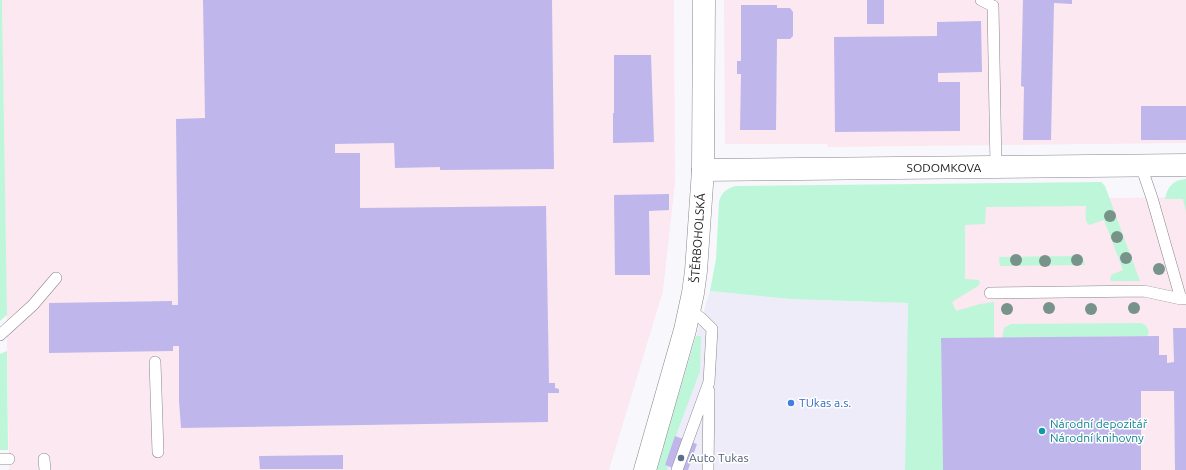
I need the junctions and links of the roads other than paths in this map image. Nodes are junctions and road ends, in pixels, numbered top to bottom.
1 (704, 0) edge
2 (981, 0) edge
3 (1186, 165) edge
4 (1141, 166) junction
5 (996, 168) junction
6 (703, 170) junction
7 (56, 278) dead end
8 (990, 293) dead end
9 (1183, 299) edge
10 (690, 310) junction
11 (0, 336) edge
12 (155, 362) dead end
13 (709, 382) junction
14 (158, 452) dead end
15 (44, 459) dead end
16 (45, 470) edge
17 (645, 470) edge
18 (676, 470) edge
19 (708, 470) edge

1 - 6 street, ŠTĚRBOHOLSKÁ
2 - 5 lane
3 - 4 street, SODOMKOVA
4 - 5 street, SODOMKOVA
4 - 9 lane
5 - 6 street, SODOMKOVA
6 - 10 street, ŠTĚRBOHOLSKÁ
7 - 11 lane
8 - 9 lane
10 - 13 lane
10 - 17 street, ŠTĚRBOHOLSKÁ
12 - 14 lane
13 - 18 lane
13 - 19 lane
15 - 16 lane

